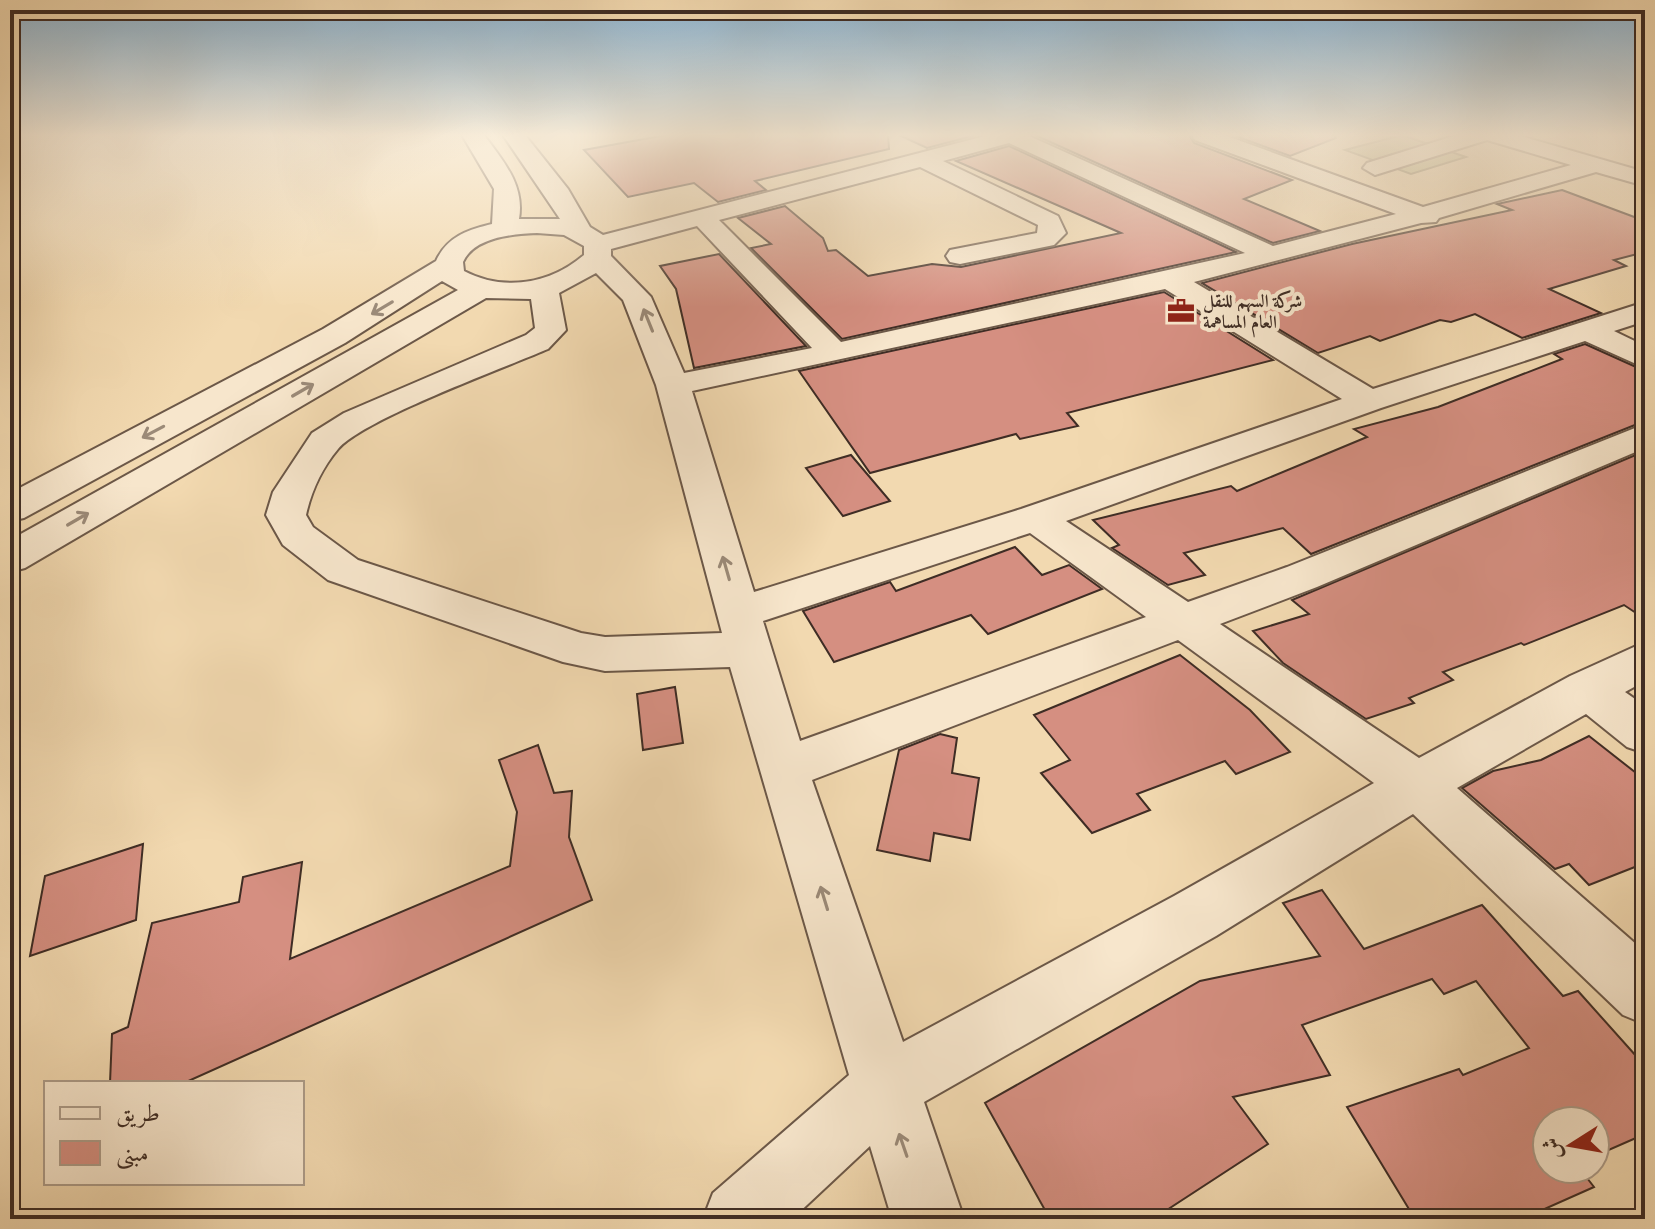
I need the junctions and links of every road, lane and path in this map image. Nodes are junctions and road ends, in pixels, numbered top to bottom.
1 (508, 192) edge
2 (558, 192) edge
3 (801, 192) edge
4 (990, 192) edge
5 (1135, 192) edge
6 (1360, 192) edge
7 (1507, 192) edge
8 (1427, 217) junction
9 (703, 218) junction
10 (504, 228) junction
11 (592, 244) junction
12 (1267, 253) junction
13 (960, 256) dead end
14 (447, 266) junction
15 (1169, 279) junction
16 (543, 287) junction
17 (481, 289) junction
18 (1645, 311) edge
19 (1586, 329) junction
20 (835, 353) junction
21 (1645, 358) edge
22 (673, 385) junction
23 (1369, 401) junction
24 (1645, 435) edge
25 (10, 509) edge
26 (1035, 518) junction
27 (10, 558) edge
28 (1186, 621) junction
29 (744, 631) junction
30 (1645, 659) edge
31 (1587, 689) junction
32 (1645, 733) edge
33 (783, 769) junction
34 (1417, 785) junction
35 (1645, 993) edge
36 (884, 1088) junction
37 (739, 1219) edge
38 (928, 1219) edge

1 - 10 street
2 - 11 street
3 - 9 street
4 - 13 street
5 - 12 street
6 - 8 street
7 - 8 street
8 - 12 street
9 - 11 street
9 - 20 street
10 - 11 street
10 - 14 street
11 - 16 street
22 -> 11 street
12 - 15 street
14 - 17 street
14 -> 25 street
15 - 20 street
15 - 23 street
16 - 17 street
16 - 29 street
27 -> 17 street
18 - 19 street
19 - 21 street
19 - 23 street
20 - 22 street
29 -> 22 street
23 - 26 street
24 - 28 street
26 - 28 street
26 - 29 street
28 - 33 street
28 - 34 street
29 - 33 street
30 - 31 street
31 - 32 street
31 - 34 street
36 -> 33 street
34 - 35 street
34 - 36 street
36 - 37 street
38 -> 36 street

